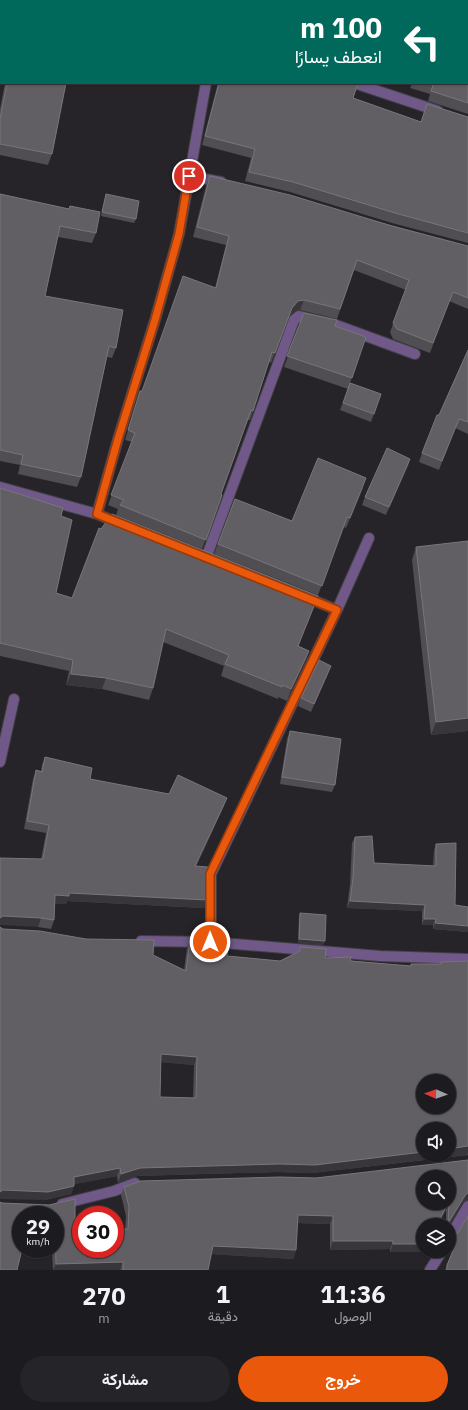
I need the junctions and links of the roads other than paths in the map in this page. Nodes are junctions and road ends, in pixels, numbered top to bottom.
1 (206, 84) edge
2 (357, 84) edge
3 (448, 115) edge
4 (189, 176) junction
5 (229, 184) edge
6 (415, 354) dead end
7 (0, 487) edge
8 (97, 514) junction
9 (134, 529) edge
10 (369, 538) dead end
11 (206, 558) edge
12 (293, 592) edge
13 (337, 610) junction
14 (14, 699) dead end
15 (0, 762) edge
16 (131, 941) edge
17 (210, 942) junction
18 (468, 959) edge
19 (143, 1182) edge
20 (52, 1206) edge
21 (468, 1206) edge
22 (456, 1226) edge
23 (438, 1258) edge
24 (430, 1270) edge

1 - 4 street
2 - 3 street
4 - 5 street
4 - 8 street
6 - 11 street
7 - 8 street
8 - 9 street
10 - 13 street
12 - 13 street
13 - 17 street
14 - 15 street
16 - 17 street
17 - 18 street
19 - 20 street
21 - 22 street
23 - 24 street

